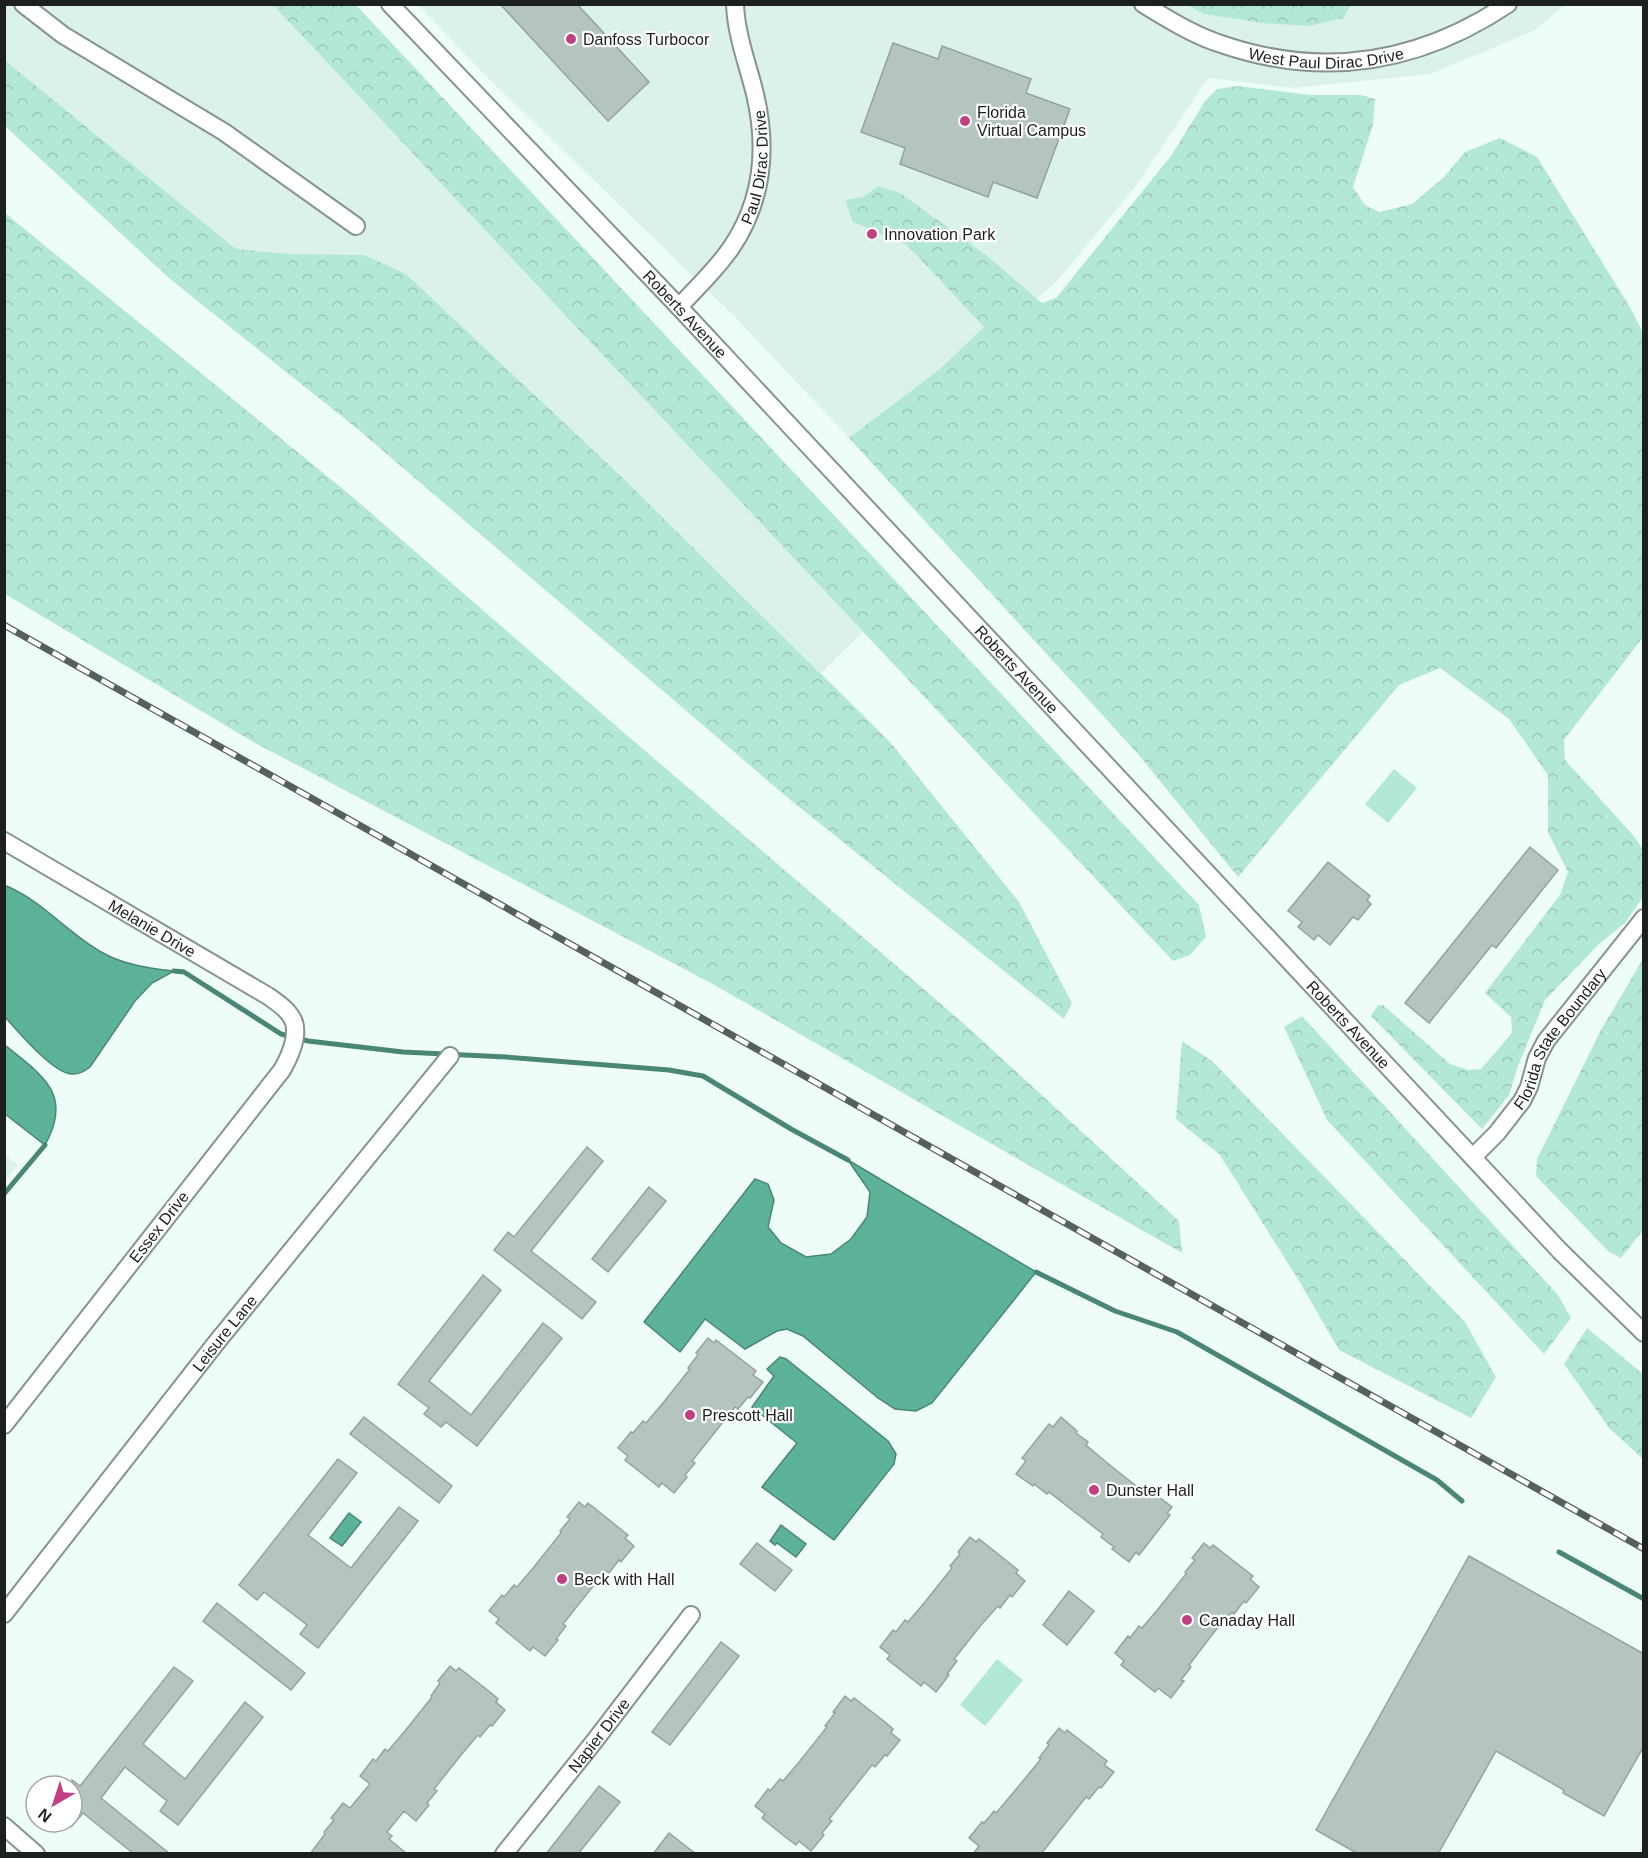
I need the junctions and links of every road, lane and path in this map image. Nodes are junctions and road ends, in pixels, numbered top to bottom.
1 (23, 4) edge
2 (390, 4) edge
3 (735, 4) edge
4 (1143, 4) edge
5 (1508, 4) edge
6 (356, 226) dead end
7 (679, 307) junction
8 (4, 842) edge
9 (1644, 918) edge
10 (294, 1031) joint
11 (450, 1056) dead end
12 (1473, 1157) junction
13 (1644, 1333) edge
14 (4, 1425) edge
15 (4, 1614) edge
16 (691, 1615) dead end
17 (4, 1826) edge
18 (36, 1854) edge
19 (504, 1854) edge

1 - 6 street
2 - 7 street, Roberts Avenue
3 - 7 street, Paul Dirac Drive
4 - 5 street, West Paul Dirac Drive
7 - 12 street, Roberts Avenue
8 - 10 street, Melanie Drive
9 - 12 street, Florida State Boundary
10 - 14 street, Essex Drive
11 - 15 street, Leisure Lane
12 - 13 street, Roberts Avenue
16 - 19 street, Napier Drive
17 - 18 street

